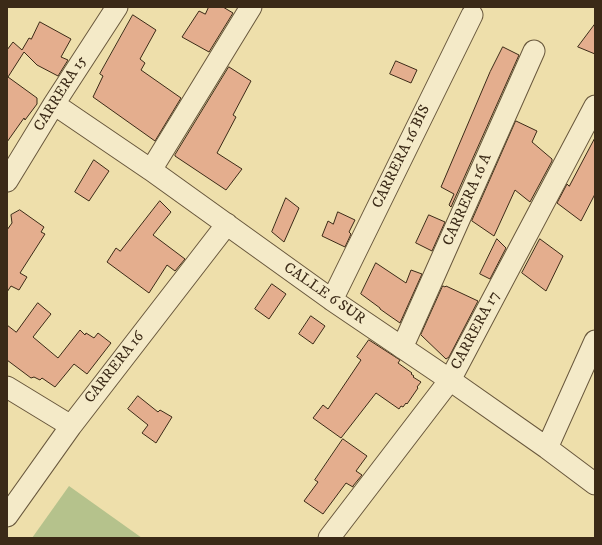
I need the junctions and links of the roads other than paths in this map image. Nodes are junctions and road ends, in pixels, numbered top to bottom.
1 (117, 7) edge
2 (251, 7) edge
3 (472, 14) dead end
4 (534, 51) dead end
5 (54, 104) junction
6 (595, 106) edge
7 (10, 168) edge
8 (151, 170) junction
9 (227, 224) junction
10 (332, 300) junction
11 (595, 341) edge
12 (402, 348) junction
13 (450, 380) junction
14 (7, 387) edge
15 (71, 426) junction
16 (547, 448) junction
17 (595, 484) edge
18 (7, 516) edge
19 (329, 538) edge

1 - 5 street, CARRERA 15
2 - 8 street
3 - 10 street, CARRERA 16 BIS
4 - 12 street, CARRERA 16 A
5 - 7 street, CARRERA 15
5 - 8 street, CALLE 6 SUR
6 - 13 street, CARRERA 17
8 - 9 street, CALLE 6 SUR
9 - 10 street, CALLE 6 SUR
9 - 15 street, CARRERA 16
10 - 12 street, CALLE 6 SUR
11 - 16 street
12 - 13 street, CALLE 6 SUR
13 - 16 street, CALLE 6 SUR
13 - 19 street, CARRERA 17
14 - 15 street
15 - 18 street, CARRERA 16
16 - 17 street, CALLE 6 SUR

